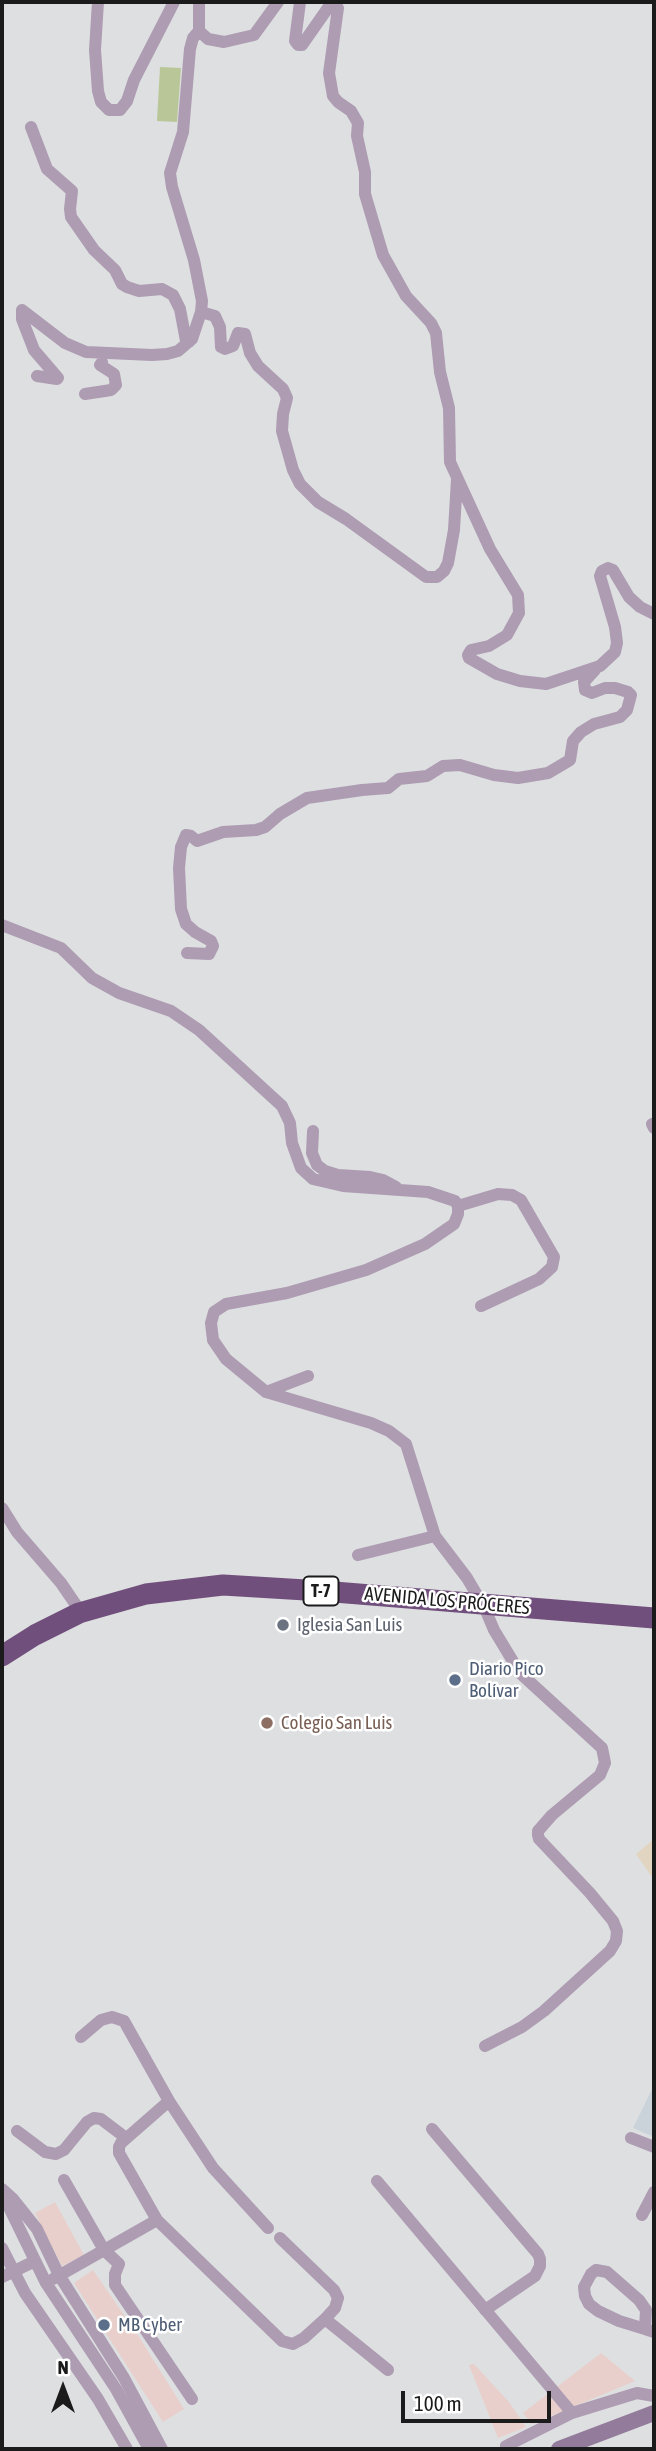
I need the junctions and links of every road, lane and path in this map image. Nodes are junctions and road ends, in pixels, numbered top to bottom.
1 (98, 2) edge
2 (174, 2) edge
3 (199, 2) edge
4 (278, 2) edge
5 (300, 2) edge
6 (199, 32) junction
7 (31, 127) dead end
8 (201, 312) junction
9 (190, 342) junction
10 (115, 354) junction
11 (37, 376) dead end
12 (85, 394) dead end
13 (457, 475) junction
14 (654, 614) edge
15 (596, 668) junction
16 (2, 925) edge
17 (187, 953) dead end
18 (313, 1131) dead end
19 (403, 1191) junction
20 (458, 1206) junction
21 (481, 1306) dead end
22 (308, 1376) dead end
23 (266, 1392) junction
24 (2, 1508) edge
25 (435, 1536) junction
26 (358, 1555) dead end
27 (480, 1599) junction
28 (76, 1605) junction
29 (654, 1607) edge
30 (654, 1618) edge
31 (2, 1642) edge
32 (2, 1656) edge
33 (81, 2037) dead end
34 (485, 2046) dead end
35 (169, 2102) junction
36 (432, 2129) dead end
37 (17, 2131) dead end
38 (126, 2138) junction
39 (631, 2138) dead end
40 (654, 2147) edge
41 (64, 2180) dead end
42 (377, 2181) dead end
43 (2, 2191) edge
44 (654, 2192) edge
45 (642, 2215) dead end
46 (157, 2220) junction
47 (268, 2228) dead end
48 (280, 2238) dead end
49 (23, 2239) junction
50 (2, 2248) edge
51 (104, 2250) junction
52 (35, 2261) junction
53 (59, 2275) junction
54 (6, 2276) edge
55 (46, 2283) junction
56 (485, 2310) junction
57 (324, 2319) junction
58 (650, 2330) edge
59 (388, 2370) dead end
60 (119, 2381) junction
61 (654, 2396) edge
62 (192, 2399) dead end
63 (572, 2413) junction
64 (654, 2413) edge
65 (654, 2422) edge
66 (503, 2448) edge
67 (127, 2449) edge
68 (149, 2449) edge
69 (162, 2449) edge
70 (559, 2449) edge
71 (587, 2449) edge

1 - 2 street
3 - 6 street
4 - 6 street
5 - 13 street
6 - 8 street
7 - 9 street
8 - 9 street
8 - 13 street
9 - 10 street
10 - 11 street
10 - 12 street
13 - 15 street
14 - 15 street
15 - 17 street
16 - 19 street
18 - 19 street
19 - 20 street
20 - 21 street
20 - 23 street
22 - 23 street
23 - 25 street
24 - 28 street
25 - 26 street
25 - 27 street
27 - 28 highway, AVENIDA LOS PRÓCERES / T-7
27 - 29 highway, AVENIDA LOS PRÓCERES / T-7
27 - 30 highway, AVENIDA LOS PRÓCERES / T-7
27 - 32 highway, AVENIDA LOS PRÓCERES / T-7
27 - 34 street
28 - 31 highway, AVENIDA LOS PRÓCERES / T-7
33 - 35 street
35 - 38 street
35 - 47 street
36 - 56 street
37 - 38 street
38 - 46 street
39 - 40 street
41 - 51 street
42 - 56 street
43 - 49 street
43 - 53 street
44 - 45 street
46 - 51 street
46 - 57 street
48 - 57 street
49 - 50 street
49 - 52 street
50 - 54 street
51 - 53 street
51 - 62 street
52 - 54 street
52 - 55 street
53 - 55 street
53 - 60 street
54 - 67 street
55 - 60 street
56 - 63 street
57 - 59 street
58 - 58 street
60 - 68 street
60 - 69 street
61 - 63 street
63 - 66 street
64 - 70 street
65 - 71 street

